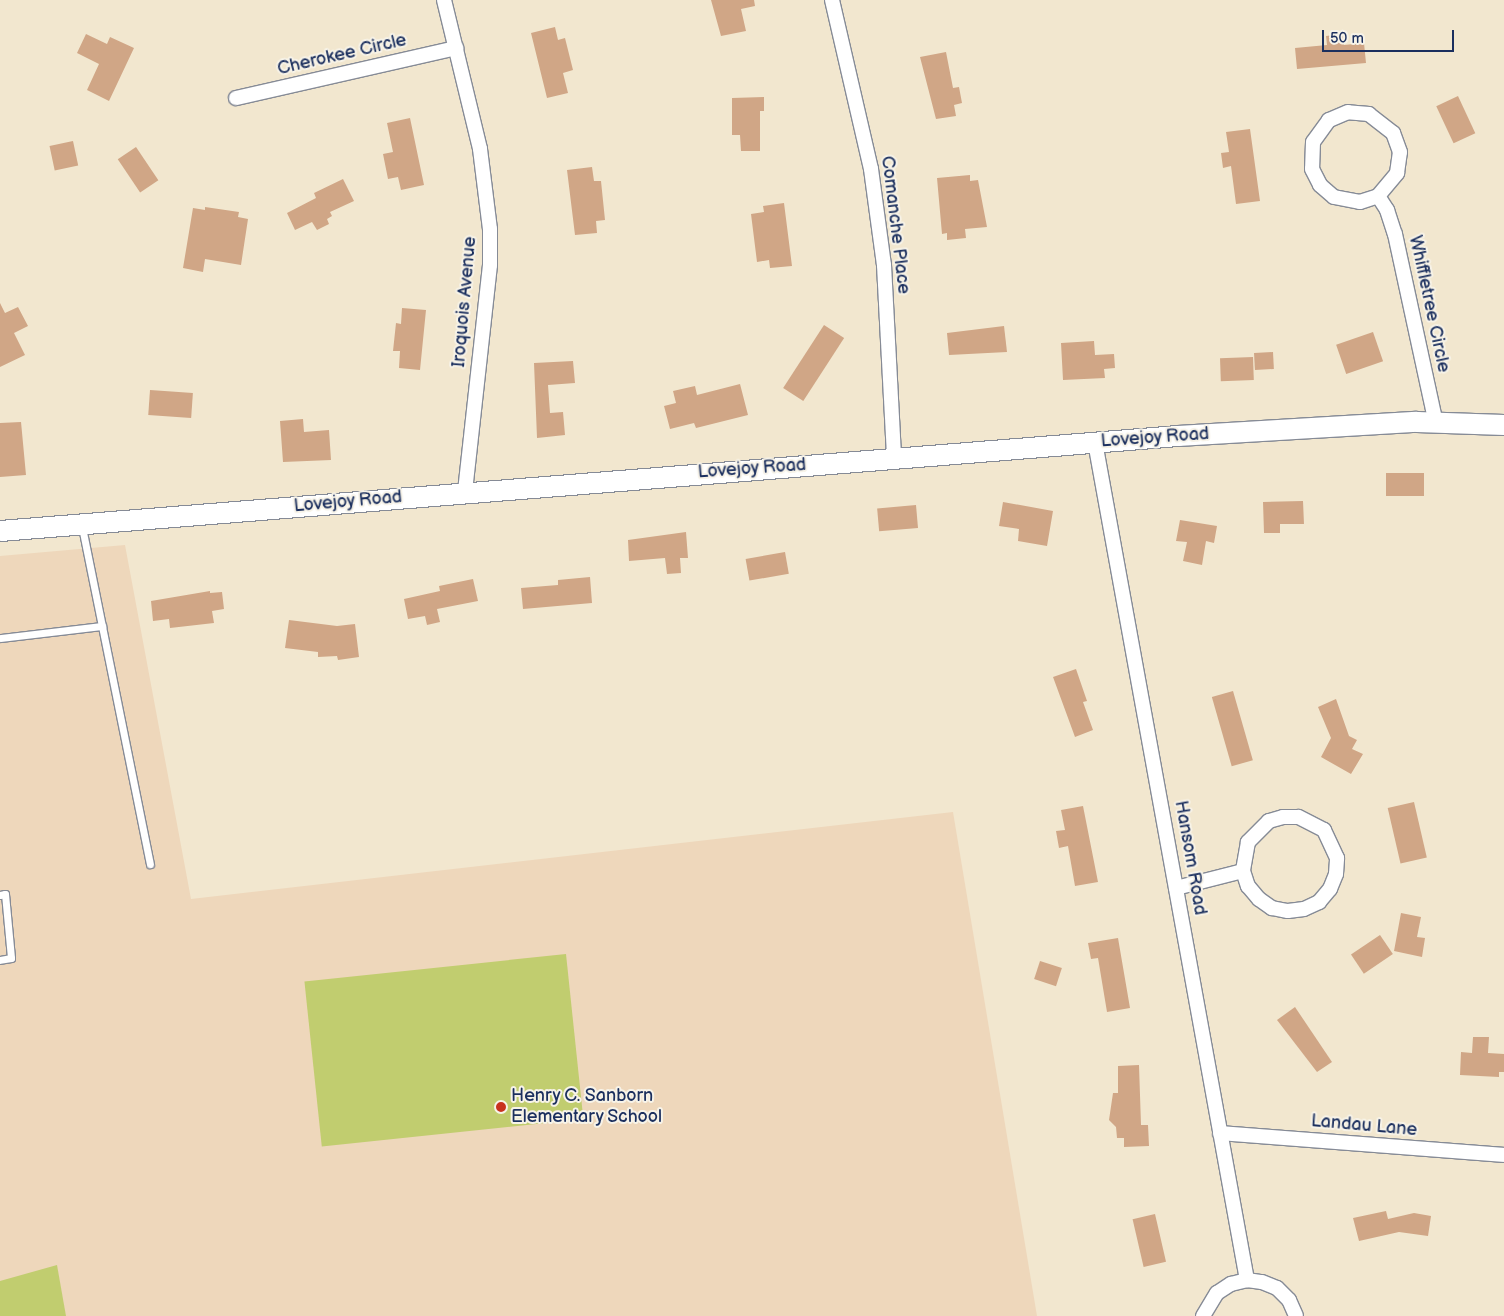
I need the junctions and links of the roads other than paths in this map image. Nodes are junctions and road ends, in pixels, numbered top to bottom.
1 (444, 0) edge
2 (832, 0) edge
3 (456, 48) junction
4 (236, 98) dead end
5 (1378, 196) junction
6 (1436, 423) junction
7 (1504, 425) edge
8 (1095, 442) junction
9 (894, 458) junction
10 (465, 492) junction
11 (81, 524) junction
12 (0, 531) edge
13 (102, 626) junction
14 (0, 638) edge
15 (150, 864) dead end
16 (1243, 871) junction
17 (1176, 888) junction
18 (0, 895) edge
19 (0, 960) edge
20 (1220, 1133) junction
21 (1504, 1154) edge
22 (1247, 1280) junction
23 (1203, 1316) edge
24 (1296, 1316) edge

1 - 3 street, Iroquois Avenue
2 - 9 street, Comanche Place
3 - 4 street, Cherokee Circle
3 - 10 street, Iroquois Avenue
5 - 5 street
5 - 6 street, Whiffletree Circle
6 - 7 main road, Lovejoy Road
6 - 8 main road, Lovejoy Road
8 - 9 main road, Lovejoy Road
8 - 17 street, Hansom Road
9 - 10 main road, Lovejoy Road
10 - 11 main road, Lovejoy Road
11 - 12 main road, Lovejoy Road
11 - 13 lane
13 - 14 lane
13 - 15 lane
16 - 16 street
16 - 17 street
17 - 20 street, Hansom Road
18 - 19 lane
20 - 21 street, Landau Lane
20 - 22 street, Hansom Road
22 - 23 street
22 - 24 street

